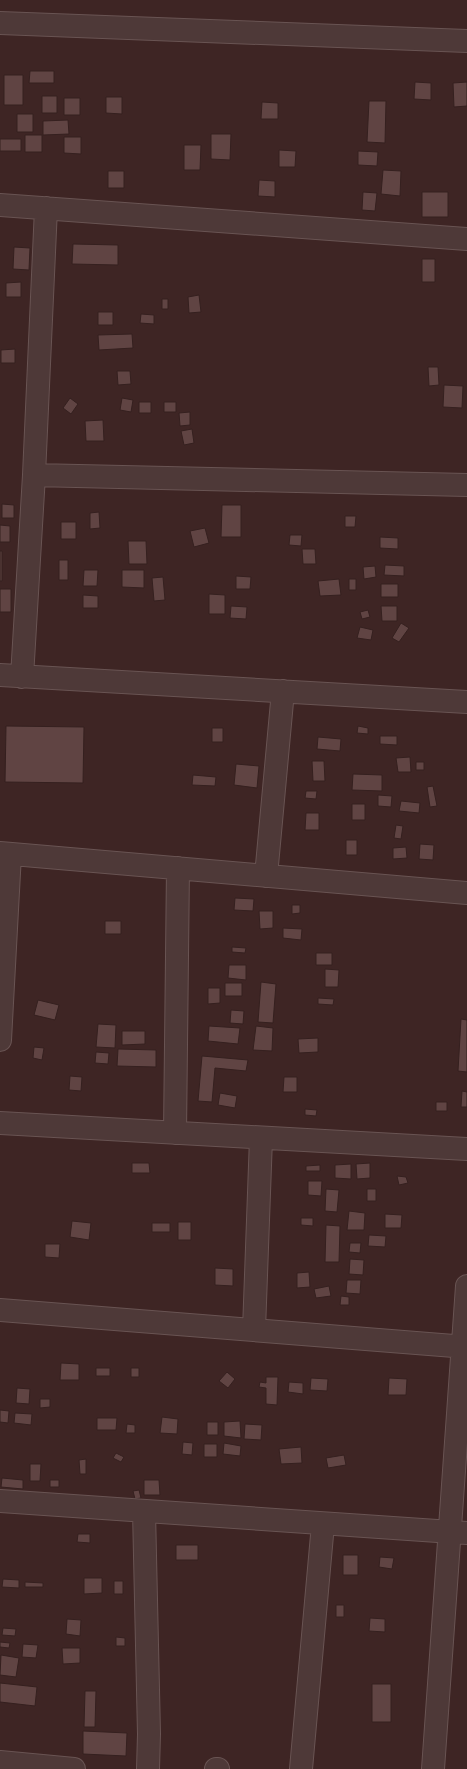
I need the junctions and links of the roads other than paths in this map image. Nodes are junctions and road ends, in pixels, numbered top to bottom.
1 (0, 23) edge
2 (467, 41) edge
3 (0, 205) edge
4 (46, 208) junction
5 (467, 239) edge
6 (34, 475) junction
7 (467, 485) edge
8 (0, 675) edge
9 (22, 677) junction
10 (283, 692) junction
11 (467, 702) edge
12 (5, 853) edge
13 (178, 868) junction
14 (266, 876) junction
15 (467, 893) edge
16 (0, 1040) edge
17 (0, 1123) edge
18 (175, 1133) junction
19 (261, 1138) junction
20 (467, 1150) edge
21 (467, 1286) edge
22 (0, 1310) edge
23 (254, 1330) junction
24 (465, 1347) edge
25 (0, 1501) edge
26 (144, 1511) junction
27 (324, 1524) junction
28 (458, 1532) edge
29 (0, 1762) edge
30 (74, 1769) edge
31 (148, 1769) edge
32 (301, 1769) edge
33 (433, 1769) edge

1 - 2 street
3 - 4 street
4 - 5 street
4 - 6 street
6 - 7 street
6 - 9 street
8 - 9 street
9 - 10 street
10 - 11 street
10 - 14 street
12 - 13 street
12 - 16 street
13 - 14 street
13 - 18 street
14 - 15 street
17 - 18 street
18 - 19 street
19 - 20 street
19 - 23 street
21 - 24 street
22 - 23 street
23 - 24 street
24 - 28 street
25 - 26 street
26 - 27 street
26 - 31 street
27 - 28 street
27 - 32 street
28 - 33 street
29 - 30 street

